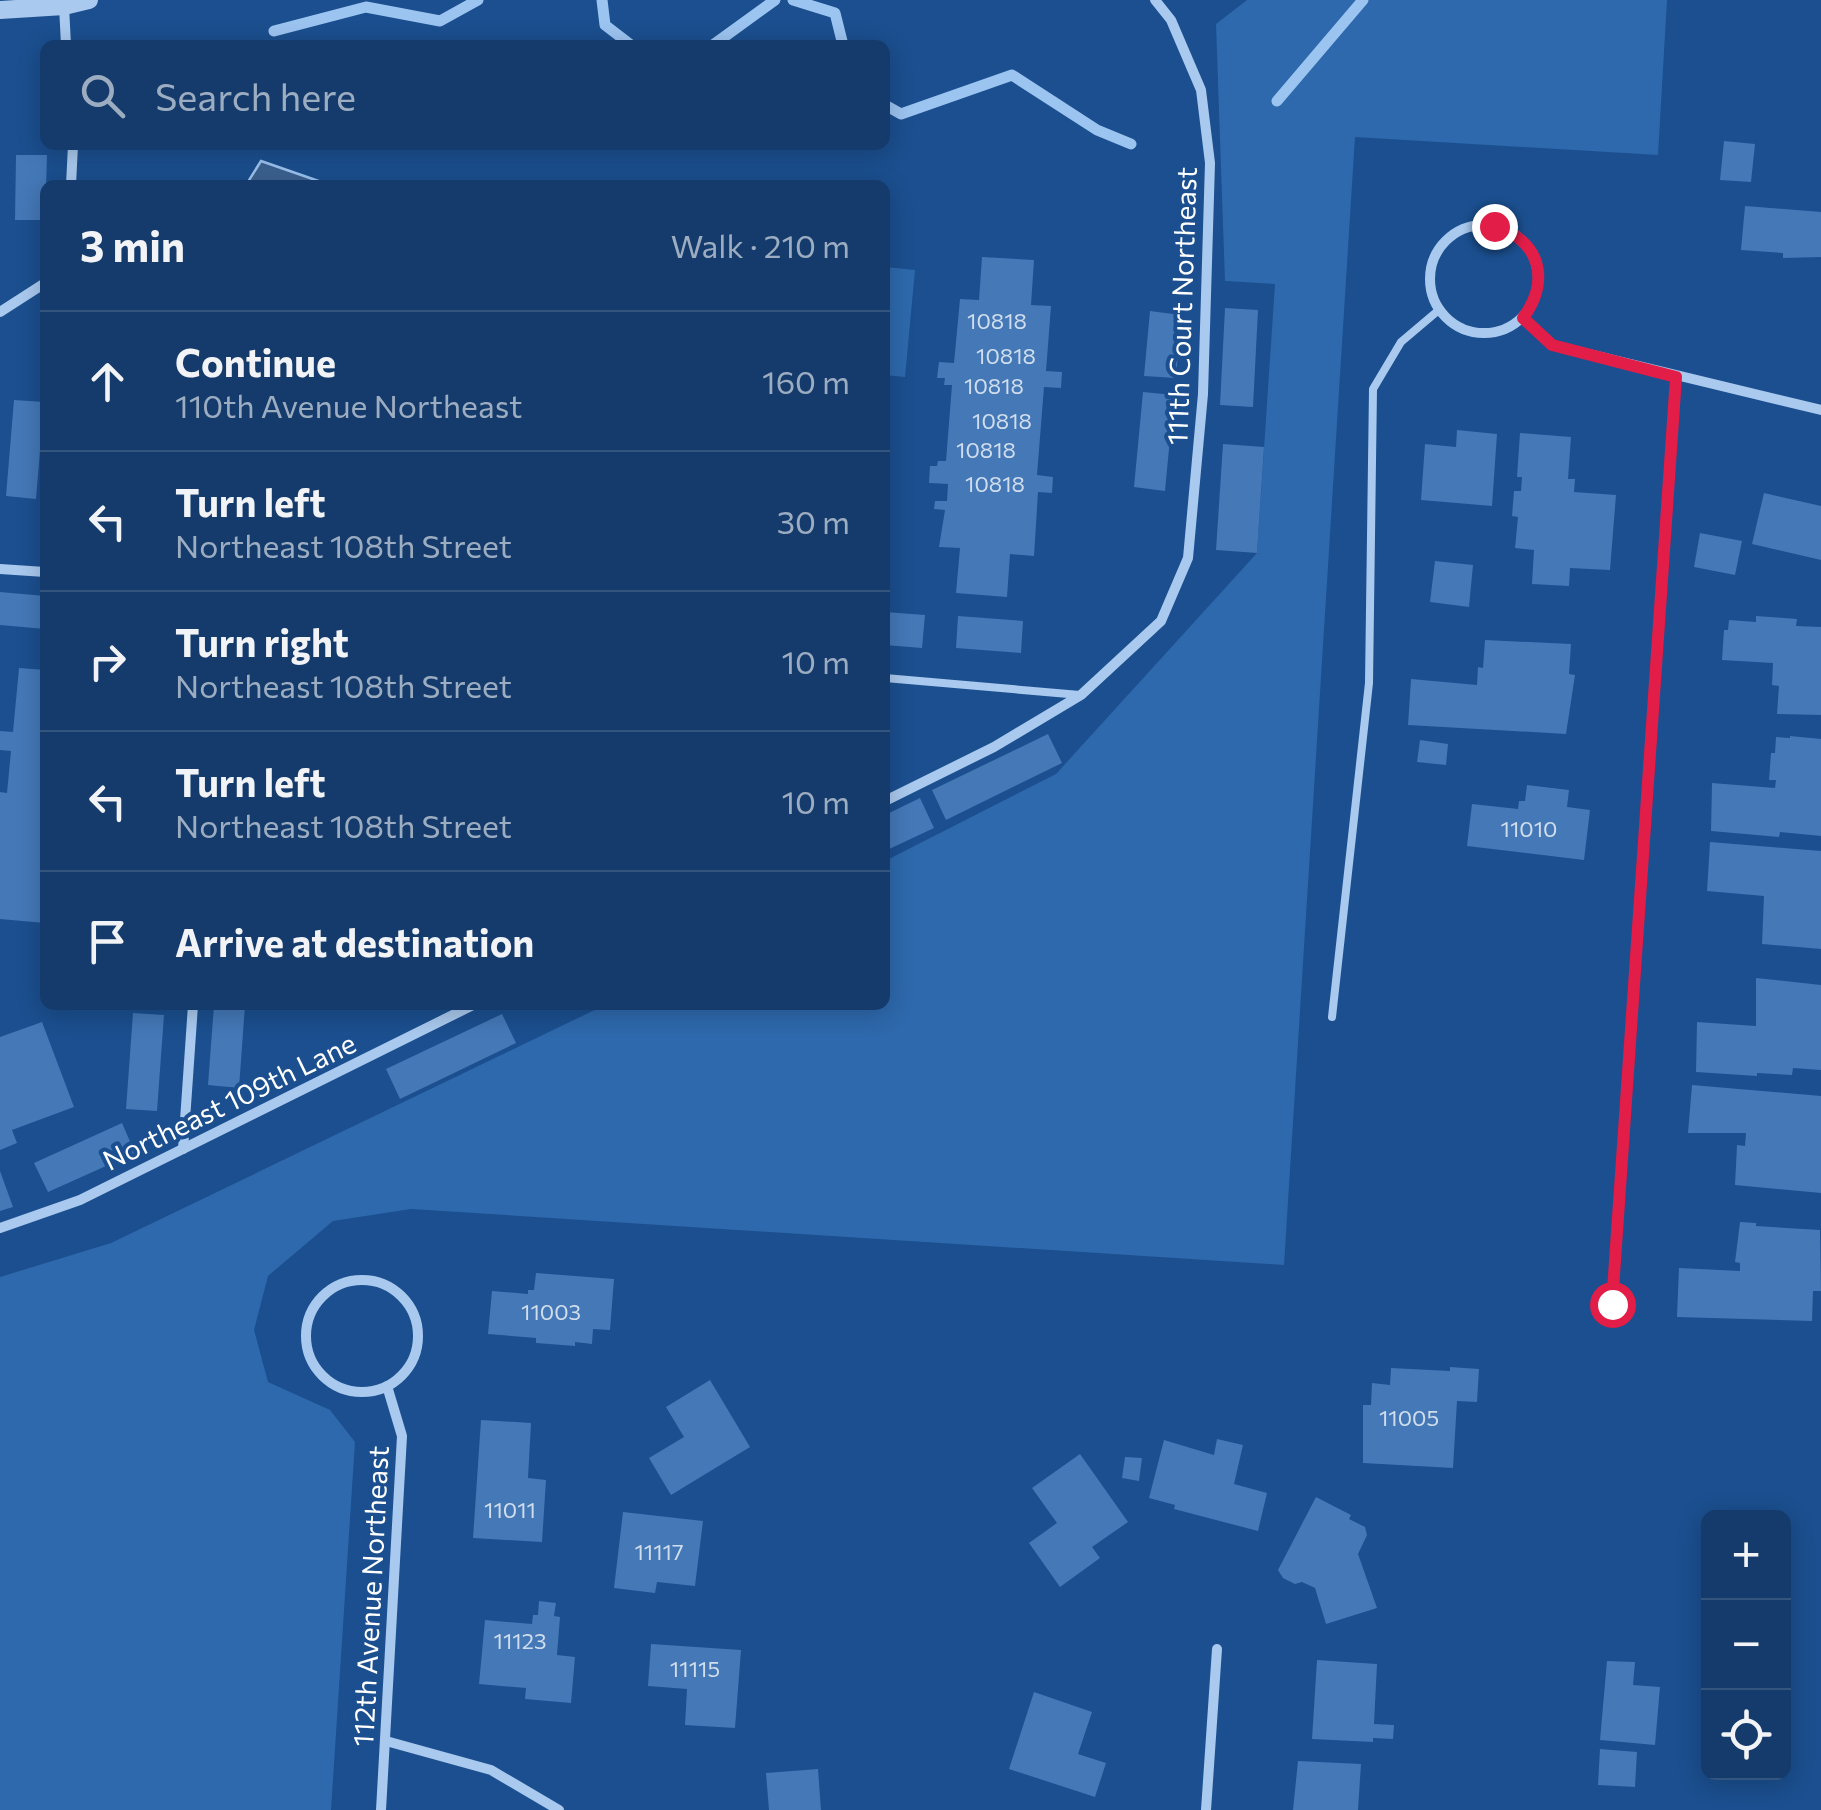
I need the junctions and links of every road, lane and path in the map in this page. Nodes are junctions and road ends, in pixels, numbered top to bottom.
1 (89, 0) edge
2 (1155, 0) edge
3 (64, 6) junction
4 (0, 10) edge
5 (66, 40) edge
6 (73, 150) edge
7 (71, 180) edge
8 (40, 286) edge
9 (1440, 310) junction
10 (0, 312) edge
11 (1523, 318) junction
12 (1676, 377) junction
13 (1821, 410) edge
14 (0, 569) edge
15 (40, 572) edge
16 (890, 678) edge
17 (1080, 695) junction
18 (890, 798) edge
19 (192, 1010) edge
20 (463, 1010) edge
21 (1332, 1017) dead end
22 (183, 1150) junction
23 (0, 1228) edge
24 (1612, 1304) dead end
25 (387, 1386) junction
26 (1218, 1650) dead end
27 (386, 1742) junction
28 (381, 1810) edge
29 (559, 1810) edge
30 (1206, 1810) edge

1 - 3 street
2 - 17 street, 111th Court Northeast
3 - 4 street
3 - 5 street
6 - 7 street
8 - 10 street
9 - 11 street
9 - 11 street
9 - 21 lane
11 - 12 street
12 - 13 street
12 - 24 street
14 - 15 street
16 - 17 lane
17 - 18 street
19 - 22 street
20 - 22 street, Northeast 109th Lane
22 - 23 street, Northeast 109th Lane
25 - 25 street
25 - 27 street, 112th Avenue Northeast
26 - 30 street
27 - 28 street, 112th Avenue Northeast
27 - 29 street

